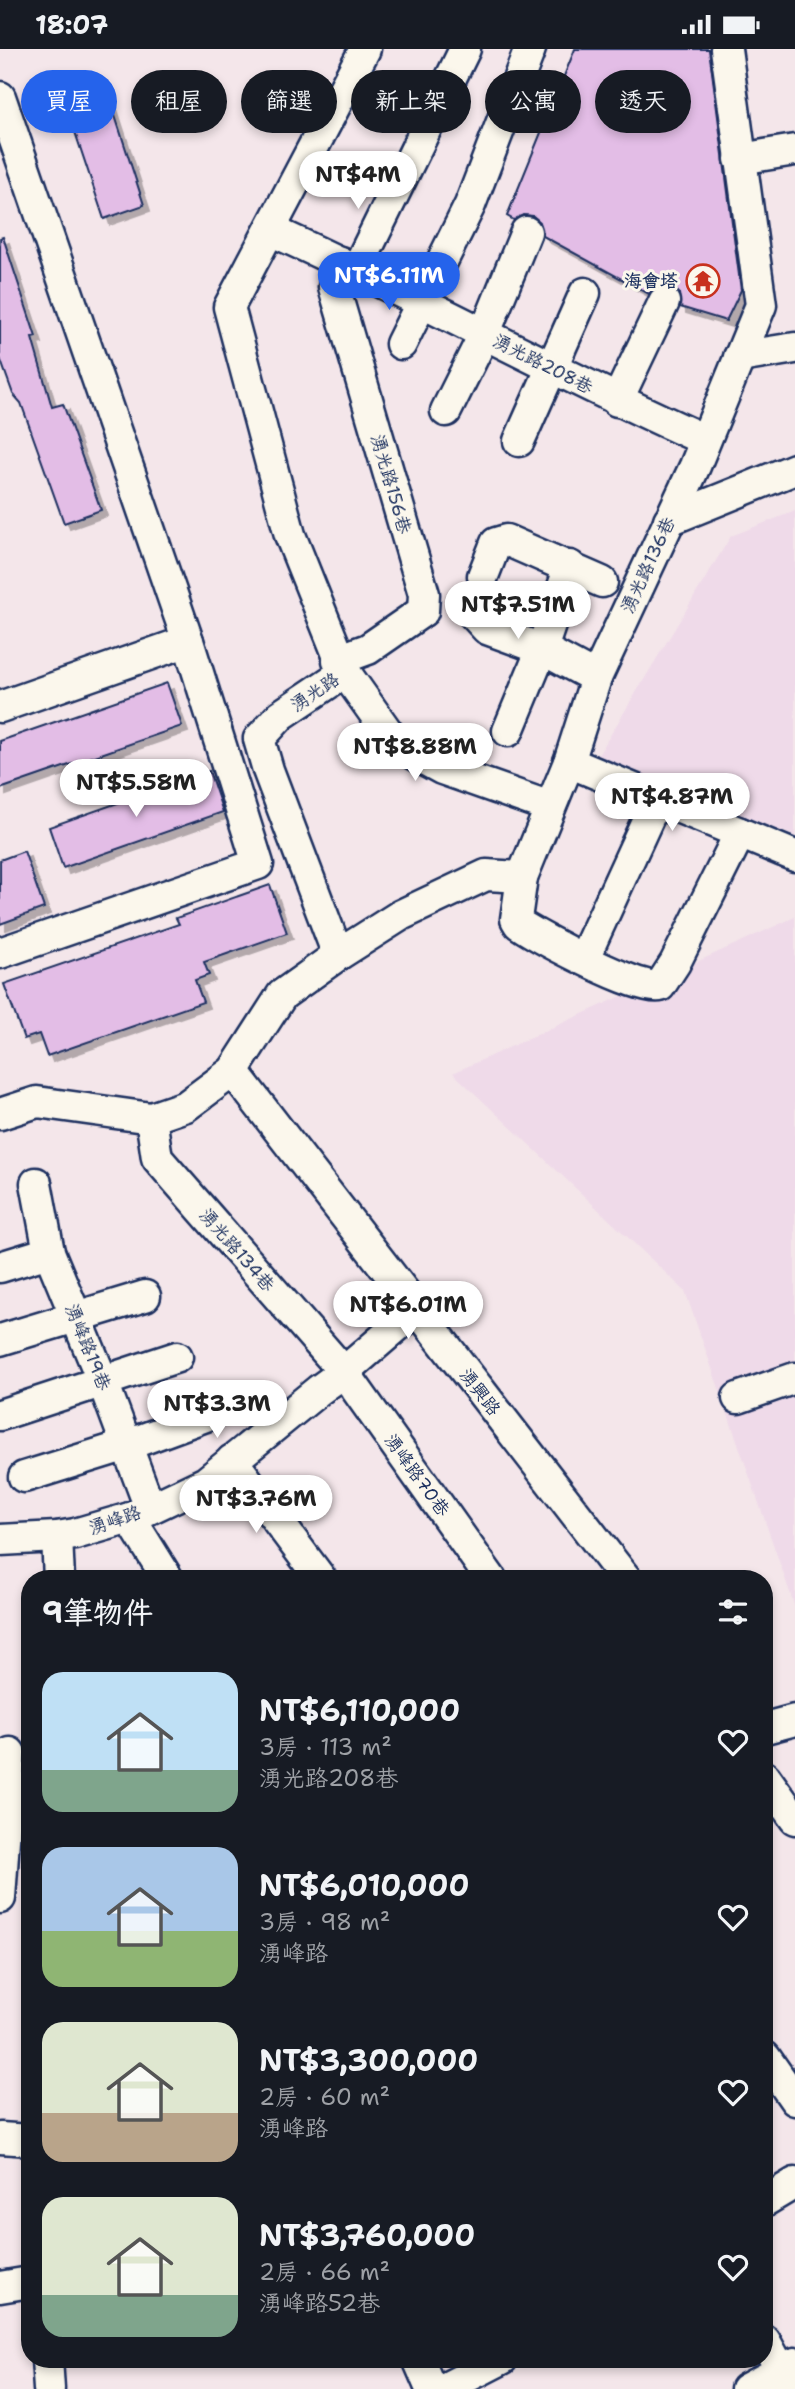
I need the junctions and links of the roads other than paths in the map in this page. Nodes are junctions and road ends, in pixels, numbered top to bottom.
1 (365, 49) edge
2 (465, 49) edge
3 (530, 49) edge
4 (726, 49) edge
5 (0, 97) edge
6 (795, 150) edge
7 (740, 159) junction
8 (270, 230) junction
9 (526, 232) dead end
10 (348, 267) junction
11 (585, 293) dead end
12 (664, 302) dead end
13 (422, 304) junction
14 (484, 335) junction
15 (401, 345) dead end
16 (795, 348) edge
17 (739, 357) junction
18 (551, 368) junction
19 (617, 401) junction
20 (446, 411) dead end
21 (705, 440) junction
22 (519, 441) dead end
23 (795, 469) edge
24 (669, 520) junction
25 (570, 566) junction
26 (483, 576) dead end
27 (602, 582) dead end
28 (471, 607) dead end
29 (188, 641) junction
30 (542, 649) junction
31 (342, 666) junction
32 (596, 678) junction
33 (0, 707) edge
34 (508, 731) dead end
35 (569, 762) junction
36 (657, 799) junction
37 (550, 807) junction
38 (740, 833) junction
39 (795, 856) edge
40 (522, 877) junction
41 (0, 953) edge
42 (338, 955) junction
43 (584, 958) junction
44 (233, 1071) junction
45 (0, 1114) edge
46 (151, 1118) junction
47 (36, 1183) dead end
48 (49, 1252) junction
49 (0, 1268) edge
50 (145, 1296) dead end
51 (416, 1310) junction
52 (76, 1318) junction
53 (0, 1340) edge
54 (177, 1357) dead end
55 (344, 1373) junction
56 (795, 1378) edge
57 (103, 1382) junction
58 (738, 1398) dead end
59 (211, 1414) dead end
60 (0, 1415) edge
61 (127, 1445) junction
62 (232, 1460) junction
63 (24, 1477) dead end
64 (140, 1513) junction
65 (57, 1537) junction
66 (0, 1540) edge
67 (59, 1570) edge
68 (164, 1570) edge
69 (314, 1570) edge
70 (485, 1570) edge
71 (619, 1570) edge
72 (795, 1720) edge
73 (773, 1726) edge
74 (13, 1752) edge
75 (773, 1788) edge
76 (795, 1819) edge
77 (0, 1898) edge
78 (773, 2069) edge
79 (795, 2101) edge
80 (0, 2138) edge
81 (21, 2139) edge
82 (795, 2183) edge
83 (773, 2196) edge
84 (21, 2284) edge
85 (0, 2287) edge
86 (773, 2352) edge
87 (48, 2368) edge
88 (420, 2368) edge
89 (484, 2368) edge
90 (789, 2374) edge
91 (49, 2389) edge
92 (431, 2389) edge
93 (443, 2389) edge
94 (746, 2389) edge

1 - 8 street, 湧光路
2 - 10 street
3 - 13 street
4 - 7 street, 湧光路136巷
5 - 29 street
6 - 7 street
7 - 17 street, 湧光路136巷
8 - 10 street, 湧光路208巷
8 - 31 street, 湧光路
9 - 14 street
10 - 13 street, 湧光路208巷
10 - 31 street, 湧光路156巷
11 - 18 street
12 - 19 street
13 - 14 street, 湧光路208巷
13 - 15 street
14 - 18 street, 湧光路208巷
14 - 20 street
16 - 17 street
17 - 21 street, 湧光路136巷
18 - 19 street, 湧光路208巷
18 - 22 street
19 - 21 street, 湧光路208巷
21 - 24 street, 湧光路136巷
23 - 24 street
24 - 32 street, 湧光路136巷
25 - 26 street
25 - 27 street
25 - 30 street
28 - 30 street
29 - 33 street
29 - 41 street
30 - 32 street
30 - 34 street
31 - 37 street
31 - 42 street, 湧光路
32 - 35 street, 湧光路136巷
35 - 36 street
35 - 37 street, 湧光路136巷
36 - 38 street
36 - 43 street
37 - 40 street, 湧光路136巷
38 - 39 street
38 - 43 street
40 - 42 street
40 - 43 street, 湧光路136巷
42 - 44 street
44 - 46 street
44 - 51 street, 湧興路
45 - 46 street
46 - 55 street, 湧光路134巷
47 - 48 street, 湧峰路19巷
48 - 49 street
48 - 52 street, 湧峰路19巷
50 - 52 street
51 - 55 street, 湧峰路
51 - 71 street, 湧興路
52 - 53 street
52 - 57 street, 湧峰路19巷
54 - 57 street
55 - 62 street, 湧峰路
55 - 70 street, 湧峰路70巷
56 - 58 street
57 - 60 street
57 - 61 street, 湧峰路19巷
59 - 61 street
61 - 63 street
61 - 64 street, 湧峰路19巷
62 - 64 street, 湧峰路
62 - 69 street
64 - 65 street, 湧峰路
64 - 68 street, 湧峰路19巷
65 - 66 street, 湧峰路
65 - 67 street
72 - 73 street
74 - 77 street
75 - 76 street
78 - 79 street
80 - 81 street
82 - 83 street
84 - 85 street
86 - 90 street
87 - 91 street
88 - 92 street
89 - 93 street
90 - 94 street

